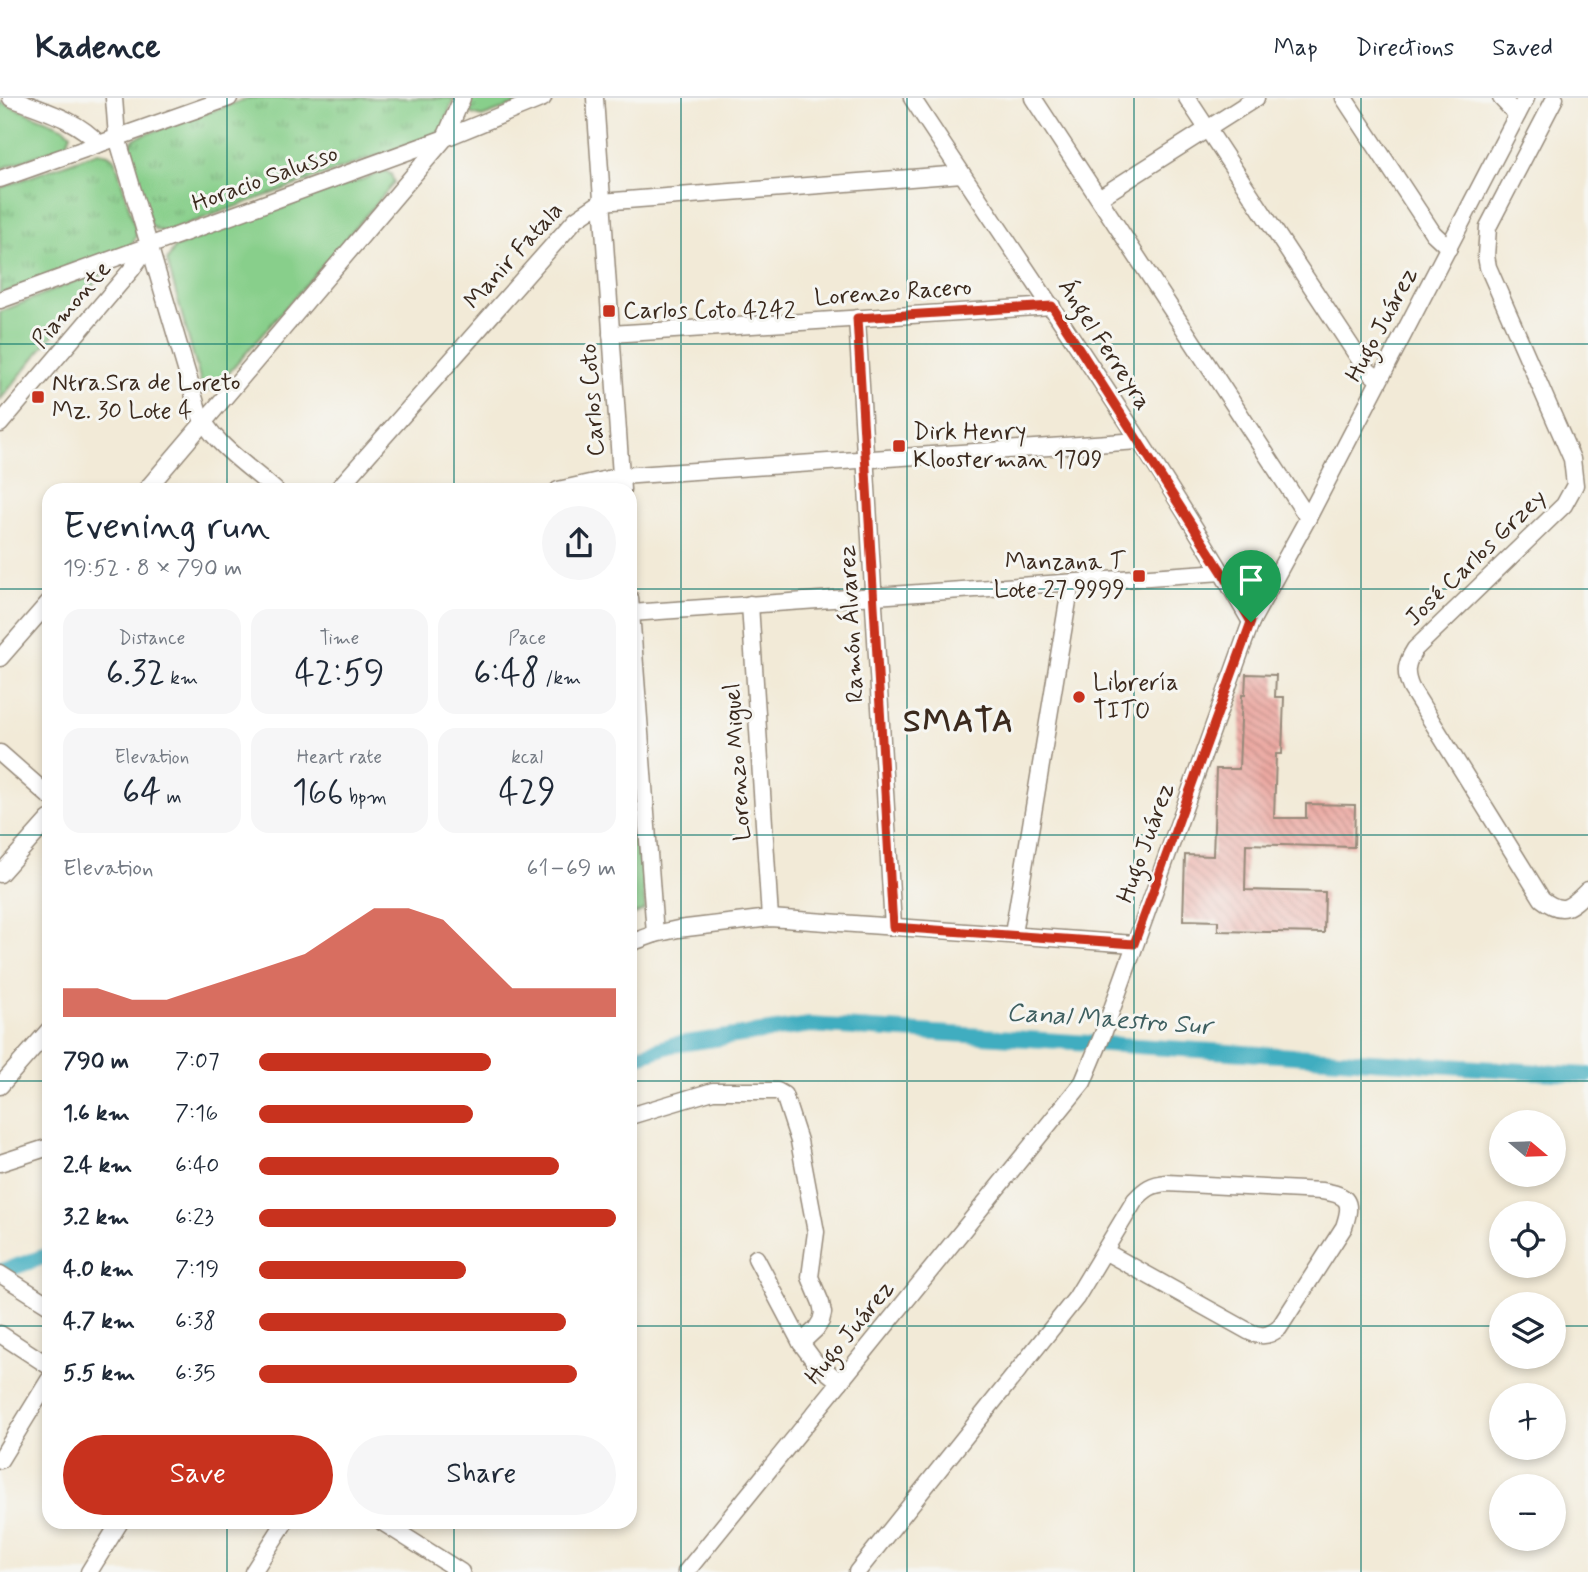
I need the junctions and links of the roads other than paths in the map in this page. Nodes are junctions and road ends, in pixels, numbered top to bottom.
1 (11, 98) edge
2 (114, 98) edge
3 (229, 98) edge
4 (462, 98) edge
5 (543, 98) edge
6 (595, 98) edge
7 (912, 98) edge
8 (1032, 98) edge
9 (1187, 98) edge
10 (1256, 98) edge
11 (1344, 98) edge
12 (1501, 98) edge
13 (1526, 98) edge
14 (1555, 98) edge
15 (1517, 115) junction
16 (1207, 129) junction
17 (117, 137) junction
18 (445, 138) junction
19 (99, 144) junction
20 (962, 174) junction
21 (0, 179) edge
22 (1099, 198) junction
23 (601, 202) junction
24 (149, 245) junction
25 (1449, 247) junction
26 (0, 300) edge
27 (1052, 306) junction
28 (857, 318) junction
29 (611, 334) junction
30 (1378, 379) junction
31 (0, 424) edge
32 (203, 424) junction
33 (1139, 441) junction
34 (865, 458) junction
35 (152, 483) edge
36 (267, 483) edge
37 (343, 483) edge
38 (622, 483) edge
39 (1308, 518) junction
40 (1222, 572) junction
41 (1071, 583) junction
42 (873, 595) junction
43 (750, 604) junction
44 (637, 606) edge
45 (42, 610) edge
46 (1251, 622) junction
47 (0, 658) edge
48 (637, 688) edge
49 (0, 753) edge
50 (42, 790) edge
51 (42, 826) edge
52 (0, 874) edge
53 (1588, 890) edge
54 (770, 918) junction
55 (893, 927) junction
56 (655, 934) junction
57 (1013, 934) junction
58 (637, 940) edge
59 (1134, 944) junction
60 (42, 1038) edge
61 (0, 1086) edge
62 (637, 1114) edge
63 (42, 1149) edge
64 (0, 1163) edge
65 (1106, 1252) junction
66 (756, 1258) dead end
67 (0, 1274) edge
68 (42, 1300) edge
69 (0, 1334) edge
70 (801, 1343) junction
71 (42, 1361) edge
72 (839, 1382) junction
73 (42, 1391) edge
74 (1, 1457) edge
75 (116, 1529) edge
76 (281, 1529) edge
77 (393, 1529) edge
78 (89, 1572) edge
79 (253, 1572) edge
80 (461, 1572) edge
81 (686, 1572) edge
82 (857, 1572) edge

1 - 19 street
2 - 17 street
3 - 17 street
4 - 18 street
5 - 18 street, Horacio Salusso
6 - 23 street, Carlos Coto
7 - 20 street, Ángel Ferreyra
8 - 22 street
9 - 16 street
10 - 16 street
11 - 25 street
12 - 15 street
13 - 15 street, Hugo Juárez
14 - 53 street, José Carlos Grzey
15 - 25 street, Hugo Juárez
16 - 22 street
16 - 30 street
17 - 19 street
17 - 24 street
18 - 24 street, Horacio Salusso
18 - 32 street
19 - 21 street
20 - 23 street, Manir Fatala
20 - 27 street, Ángel Ferreyra
22 - 39 street
23 - 29 street, Carlos Coto
23 - 37 street, Manir Fatala
24 - 26 street, Horacio Salusso
24 - 31 street, Piamonte
24 - 32 street
25 - 30 street, Hugo Juárez
27 - 28 street, Lorenzo Racero
27 - 33 street, Ángel Ferreyra
28 - 29 street, Lorenzo Racero
28 - 34 street, Ramón Álvarez
29 - 38 street, Carlos Coto
30 - 39 street, Hugo Juárez
32 - 35 street
32 - 36 street
33 - 34 street
33 - 40 street, Ángel Ferreyra
34 - 38 street
34 - 42 street, Ramón Álvarez
39 - 46 street, Hugo Juárez
40 - 41 street
40 - 46 street, Ángel Ferreyra
41 - 42 street
41 - 57 street
42 - 43 street
42 - 55 street, Ramón Álvarez
43 - 44 street
43 - 54 street, Lorenzo Miguel
45 - 47 street
46 - 59 street, Hugo Juárez
48 - 56 street
49 - 50 street
51 - 52 street
54 - 55 street
54 - 56 street
55 - 57 street
56 - 58 street
57 - 59 street
59 - 72 street, Hugo Juárez
60 - 61 street
62 - 70 street
63 - 64 street
65 - 65 street
65 - 82 street
66 - 70 street
67 - 68 street
69 - 71 street
70 - 72 street
72 - 81 street, Hugo Juárez
73 - 74 street
75 - 78 street
76 - 79 street
77 - 80 street

